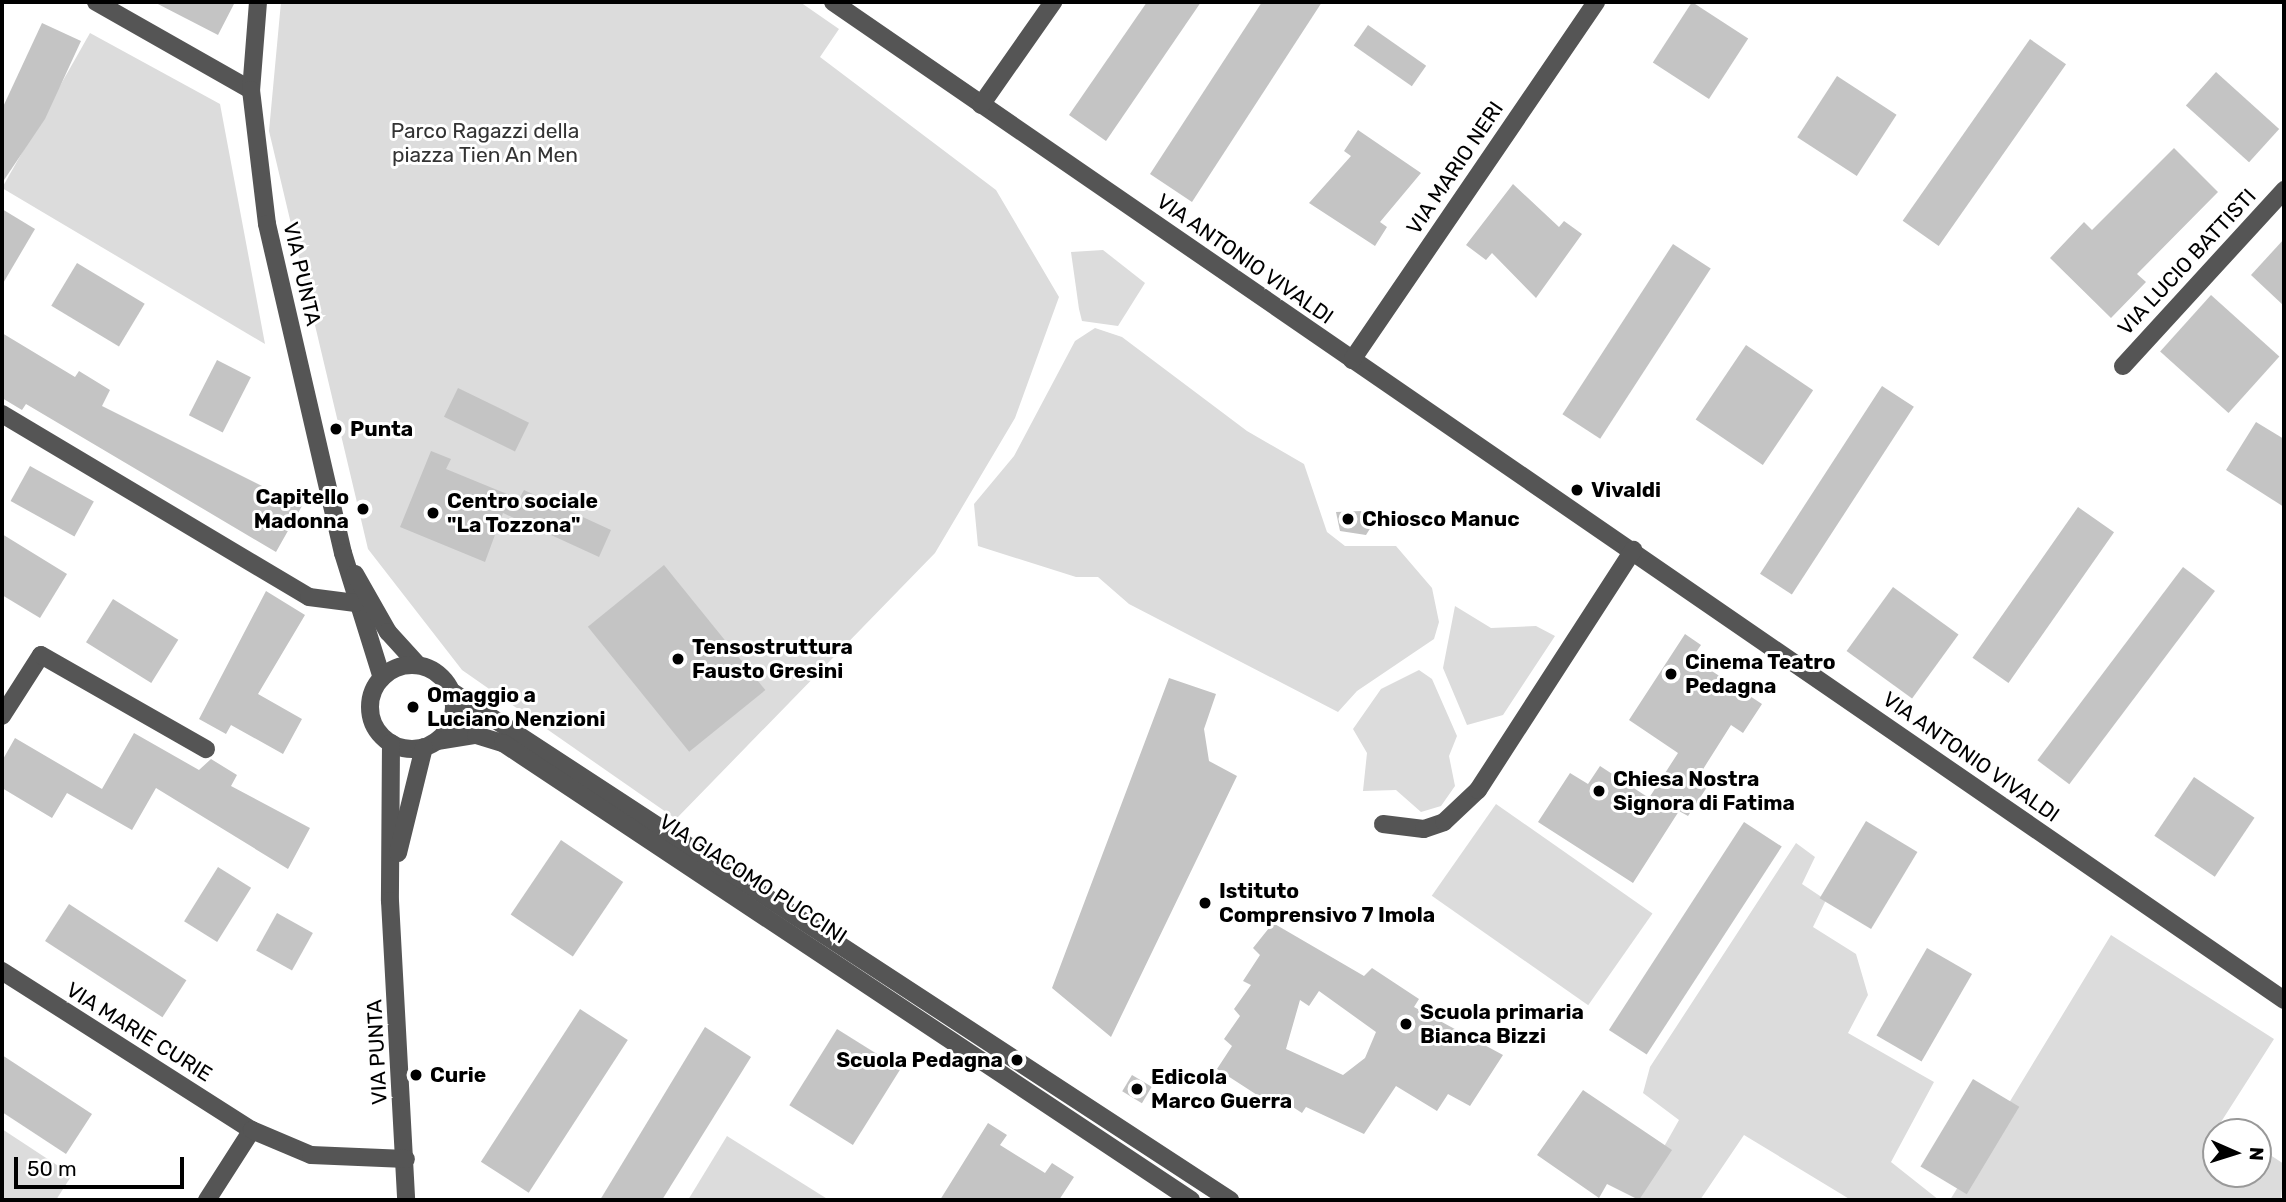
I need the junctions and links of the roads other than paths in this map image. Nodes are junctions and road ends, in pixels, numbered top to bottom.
1 (96, 2) edge
2 (258, 2) edge
3 (833, 2) edge
4 (1053, 2) edge
5 (1596, 2) edge
6 (251, 90) junction
7 (981, 105) junction
8 (2284, 190) edge
9 (1352, 360) junction
10 (2123, 366) dead end
11 (2, 414) edge
12 (1633, 550) junction
13 (343, 553) junction
14 (356, 603) junction
15 (418, 665) junction
16 (382, 678) junction
17 (451, 691) junction
18 (2, 716) edge
19 (391, 743) junction
20 (431, 744) junction
21 (206, 749) dead end
22 (567, 775) junction
23 (1383, 824) dead end
24 (390, 901) junction
25 (2, 971) edge
26 (2284, 1000) edge
27 (923, 1007) junction
28 (980, 1033) junction
29 (970, 1049) junction
30 (252, 1130) junction
31 (406, 1159) junction
32 (207, 1200) edge
33 (406, 1200) edge
34 (1191, 1200) edge
35 (1230, 1200) edge

1 - 6 street
2 - 6 street, VIA PUNTA
3 - 7 street, VIA ANTONIO VIVALDI
4 - 7 street
5 - 9 street, VIA MARIO NERI
6 - 13 street, VIA PUNTA
7 - 9 street, VIA ANTONIO VIVALDI
8 - 10 street, VIA LUCIO BATTISTI
9 - 12 street, VIA ANTONIO VIVALDI
11 - 14 street
12 - 23 street
12 - 26 street, VIA ANTONIO VIVALDI
13 - 14 street, VIA PUNTA
13 - 15 street, VIA PUNTA
14 - 16 street, VIA PUNTA
15 - 16 street
15 - 17 street, VIA GIACOMO PUCCINI
16 - 19 street
17 - 20 street
17 - 22 street, VIA GIACOMO PUCCINI
18 - 21 street
19 - 20 street, VIA GIACOMO PUCCINI
19 - 24 street, VIA PUNTA
20 - 22 street, VIA GIACOMO PUCCINI
20 - 24 street, VIA PUNTA
22 - 27 street, VIA GIACOMO PUCCINI
24 - 31 street, VIA PUNTA
25 - 30 street, VIA MARIE CURIE
27 - 28 street, VIA GIACOMO PUCCINI
27 - 29 street, VIA GIACOMO PUCCINI
28 - 29 street
28 - 35 street, VIA GIACOMO PUCCINI
29 - 34 street, VIA GIACOMO PUCCINI
30 - 31 street, VIA MARIE CURIE
30 - 32 street
31 - 33 street, VIA PUNTA

